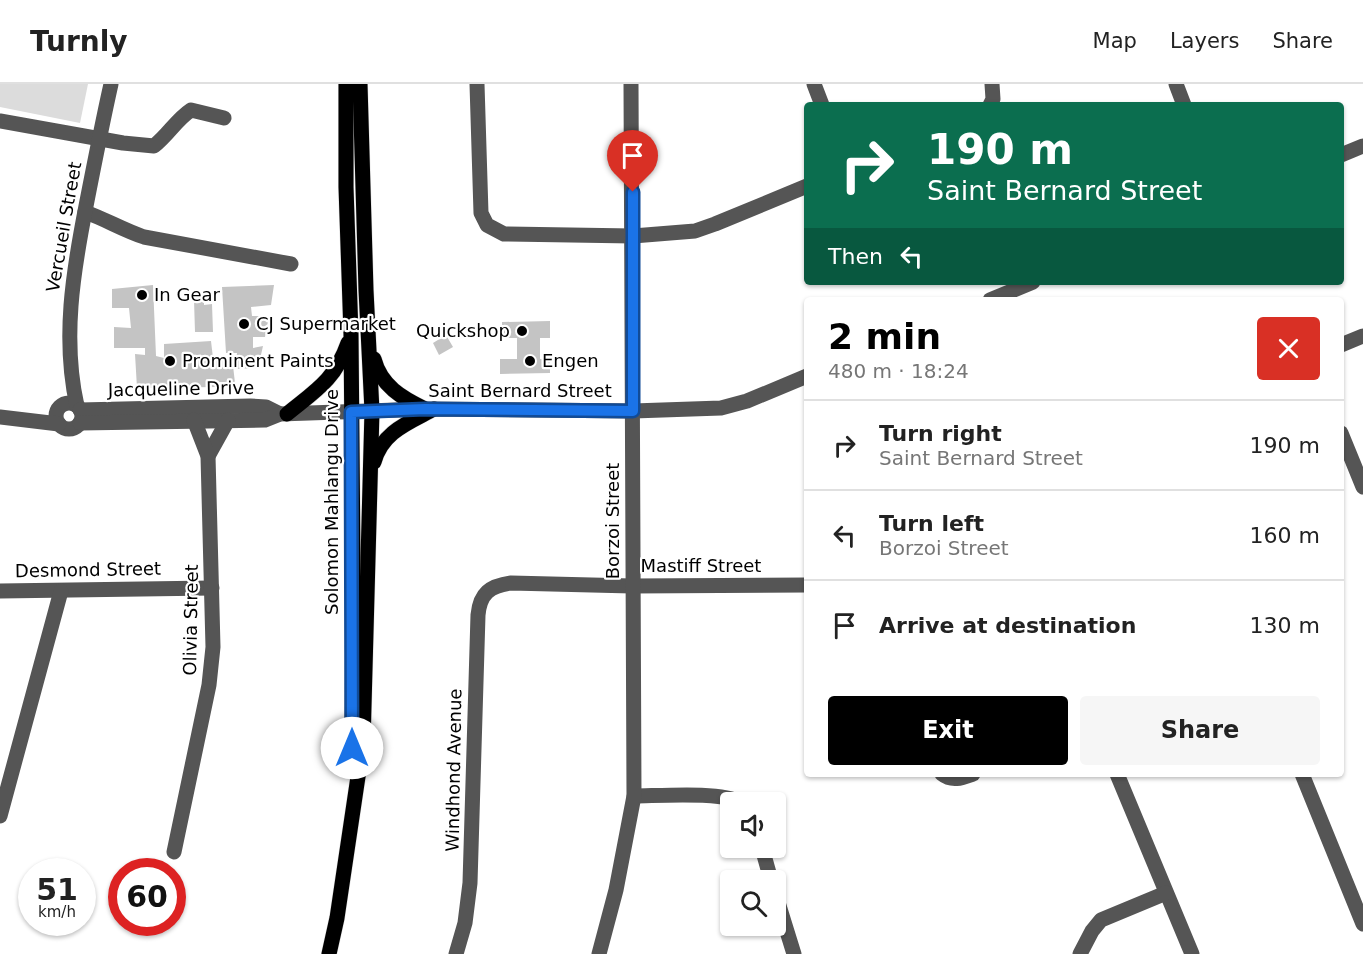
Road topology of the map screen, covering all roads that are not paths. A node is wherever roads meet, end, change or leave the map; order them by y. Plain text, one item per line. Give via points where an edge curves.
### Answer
1 (111, 84) edge
2 (346, 84) edge
3 (360, 84) edge
4 (477, 84) edge
5 (632, 84) edge
6 (814, 84) edge
7 (992, 84) edge
8 (1176, 84) edge
9 (821, 102) edge
10 (992, 102) edge
11 (1184, 102) edge
12 (224, 118) dead end
13 (0, 121) edge
14 (99, 139) junction
15 (1363, 146) edge
16 (1344, 154) edge
17 (804, 187) edge
18 (85, 212) junction
19 (633, 236) junction
20 (291, 264) dead end
21 (1026, 285) edge
22 (997, 297) edge
23 (351, 334) junction
24 (1363, 336) edge
25 (369, 339) junction
26 (1344, 344) edge
27 (71, 377) junction
28 (804, 377) edge
29 (430, 409) junction
30 (372, 411) junction
31 (633, 411) junction
32 (351, 412) junction
33 (59, 413) junction
34 (79, 413) junction
35 (283, 414) junction
36 (5, 418) edge
37 (194, 420) junction
38 (228, 420) junction
39 (1344, 440) edge
40 (208, 456) junction
41 (1363, 487) edge
42 (369, 488) junction
43 (804, 585) edge
44 (632, 586) junction
45 (212, 588) junction
46 (489, 589) joint
47 (0, 591) edge
48 (61, 591) junction
49 (946, 777) edge
50 (964, 777) edge
51 (1118, 777) edge
52 (1303, 777) edge
53 (634, 796) junction
54 (720, 796) edge
55 (351, 813) junction
56 (0, 816) edge
57 (174, 852) dead end
58 (1166, 893) junction
59 (1363, 924) edge
60 (786, 928) edge
61 (329, 954) edge
62 (456, 954) edge
63 (599, 954) edge
64 (794, 954) edge
65 (1080, 954) edge
66 (1192, 954) edge

1 - 14 street, Vercueil Street
2 - 23 main road, Solomon Mahlangu Drive via 345,187
3 - 25 main road, Solomon Mahlangu Drive
4 - 19 street via 480,205 487,225 504,234
5 - 19 street, Borzoi Street
6 - 9 street
7 - 10 street
8 - 11 street
12 - 14 street via 191,110 178,118 154,146
13 - 14 street
14 - 18 street, Vercueil Street
15 - 16 street
17 - 19 street via 695,231
18 - 20 street via 144,237
18 - 27 street, Vercueil Street via 71,291
19 - 31 street, Borzoi Street
21 - 22 street
23 - 32 main road, Solomon Mahlangu Drive
23 - 35 main road via 329,379
24 - 26 street
25 - 29 main road via 377,370 385,382 406,400
25 - 30 main road, Solomon Mahlangu Drive
27 - 33 street, Vercueil Street
27 - 34 street, Vercueil Street
28 - 31 street, Saint Bernard Street via 732,406
29 - 30 street, Saint Bernard Street
29 - 31 street, Saint Bernard Street
29 - 42 main road via 378,447
30 - 32 street, Jacqueline Drive
30 - 42 main road, Solomon Mahlangu Drive
31 - 44 street, Borzoi Street
32 - 35 street, Jacqueline Drive
32 - 55 main road, Solomon Mahlangu Drive
33 - 34 street via 69,403
33 - 34 street via 70,429
33 - 36 street
34 - 35 street, Jacqueline Drive via 250,406
34 - 37 street, Jacqueline Drive
35 - 38 street, Jacqueline Drive via 265,420
37 - 38 street, Jacqueline Drive
37 - 40 street, Olivia Street
38 - 40 street
39 - 41 street
40 - 45 street, Olivia Street
42 - 55 main road, Solomon Mahlangu Drive via 363,742
43 - 44 street, Mastiff Street
44 - 46 street, Mastiff Street via 511,582
44 - 53 street, Borzoi Street
45 - 48 street, Desmond Street
45 - 57 street, Olivia Street via 212,669
46 - 62 street, Windhond Avenue via 482,596 478,615 470,883
47 - 48 street, Desmond Street
48 - 56 street
49 - 50 street
51 - 58 street
52 - 59 street
53 - 54 street
53 - 63 street, Borzoi Street
55 - 61 main road, Solomon Mahlangu Drive
58 - 65 street via 1101,920
58 - 66 street
60 - 64 street

